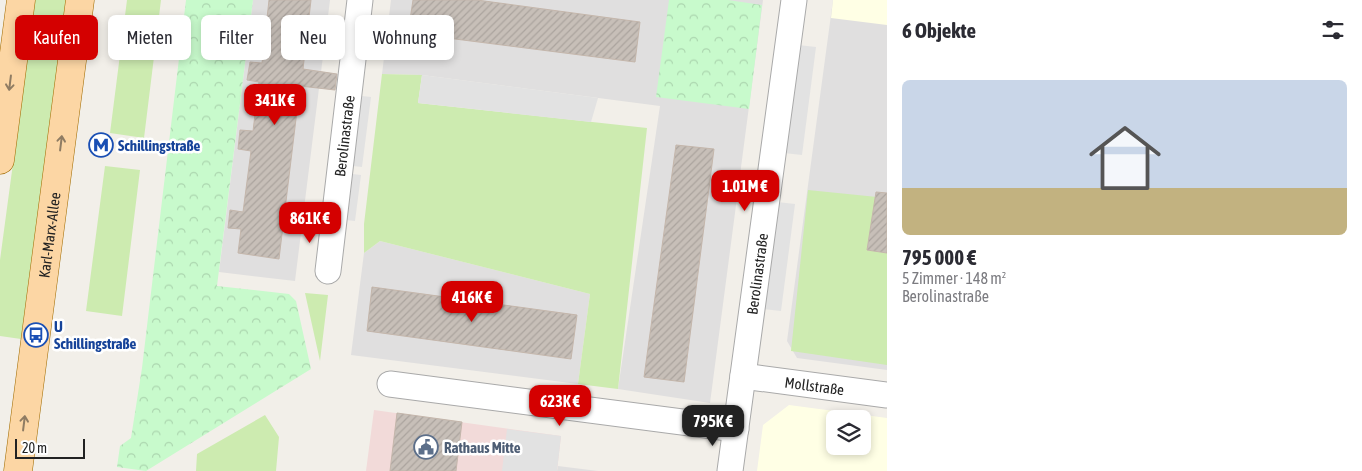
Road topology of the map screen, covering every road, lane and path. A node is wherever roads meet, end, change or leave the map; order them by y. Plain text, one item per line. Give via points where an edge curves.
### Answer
1 (21, 0) edge
2 (80, 0) edge
3 (360, 0) edge
4 (794, 0) edge
5 (0, 160) edge
6 (328, 271) dead end
7 (743, 376) junction
8 (390, 384) dead end
9 (887, 395) edge
10 (736, 429) junction
11 (18, 471) edge
12 (730, 471) edge

1 -> 5 main road
11 -> 2 main road, Karl-Marx-Allee
3 - 6 street, Berolinastraße
4 - 7 street, Berolinastraße
7 - 9 street, Mollstraße
7 - 10 street, Berolinastraße
8 - 10 street
10 - 12 street, Berolinastraße

